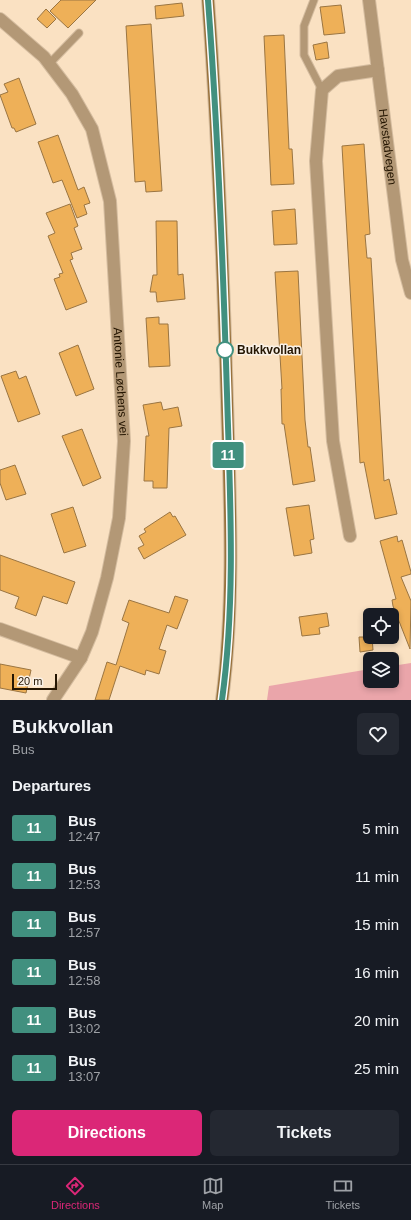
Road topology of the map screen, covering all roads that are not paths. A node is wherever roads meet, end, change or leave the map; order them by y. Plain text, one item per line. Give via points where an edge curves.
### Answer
1 (208, 0) edge
2 (314, 0) edge
3 (369, 0) edge
4 (0, 18) edge
5 (79, 33) dead end
6 (49, 64) junction
7 (378, 70) junction
8 (322, 90) junction
9 (411, 293) edge
10 (350, 536) dead end
11 (0, 629) edge
12 (81, 658) junction
13 (53, 700) edge
14 (222, 700) edge

1 - 14 street via 223,284 232,563 228,660
2 - 8 lane via 304,26 304,55
3 - 7 street, Havstadvegen
4 - 6 street, Antonie Løchens vei
5 - 6 lane
6 - 12 street, Antonie Løchens vei via 72,94 92,129 110,202 124,441 119,518 107,578 92,632
7 - 8 street via 338,76
7 - 9 street, Havstadvegen via 402,260
8 - 10 street via 316,161 332,425
11 - 12 street
12 - 13 street, Antonie Løchens vei

